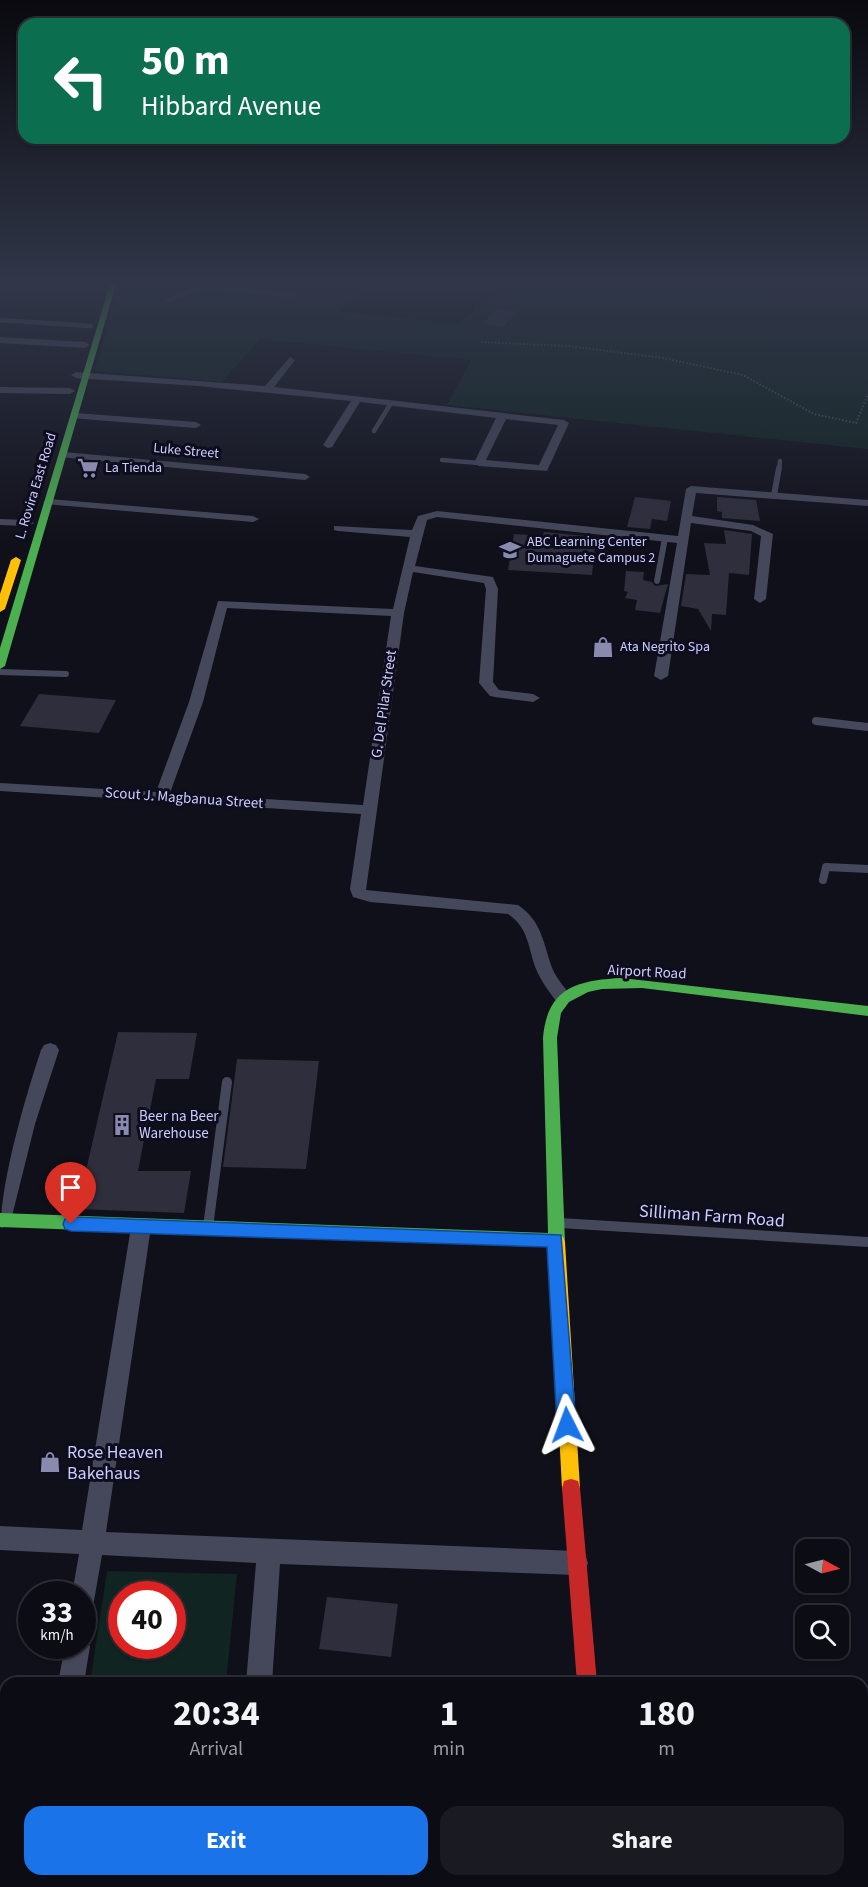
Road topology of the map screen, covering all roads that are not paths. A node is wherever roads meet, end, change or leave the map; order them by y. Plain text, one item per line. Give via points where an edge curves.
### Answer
1 (82, 369) edge
2 (83, 369) edge
3 (283, 369) edge
4 (81, 375) junction
5 (0, 390) edge
6 (267, 390) junction
7 (70, 391) junction
8 (357, 399) junction
9 (391, 403) junction
10 (75, 416) junction
11 (502, 416) junction
12 (196, 425) dead end
13 (374, 430) dead end
14 (62, 438) junction
15 (328, 445) dead end
16 (64, 455) junction
17 (442, 460) dead end
18 (780, 461) dead end
19 (479, 464) junction
20 (305, 477) dead end
21 (774, 495) junction
22 (868, 503) edge
23 (47, 507) junction
24 (29, 518) junction
25 (253, 519) dead end
26 (686, 519) junction
27 (0, 522) edge
28 (338, 528) dead end
29 (416, 534) junction
30 (665, 538) junction
31 (682, 540) junction
32 (407, 568) junction
33 (6, 572) edge
34 (657, 580) dead end
35 (21, 596) junction
36 (760, 599) dead end
37 (2, 602) edge
38 (398, 613) junction
39 (0, 666) edge
40 (0, 672) edge
41 (66, 674) dead end
42 (661, 676) dead end
43 (533, 698) dead end
44 (816, 721) dead end
45 (868, 728) edge
46 (0, 787) edge
47 (161, 797) junction
48 (368, 810) junction
49 (868, 869) edge
50 (823, 880) dead end
51 (563, 998) junction
52 (868, 1011) edge
53 (50, 1050) dead end
54 (227, 1082) dead end
55 (1, 1220) edge
56 (555, 1222) junction
57 (141, 1227) junction
58 (208, 1229) junction
59 (555, 1240) junction
60 (868, 1242) edge
61 (0, 1538) edge
62 (93, 1543) junction
63 (269, 1552) junction
64 (576, 1563) junction
65 (87, 1581) edge
66 (75, 1659) edge
67 (72, 1677) edge
68 (260, 1677) edge
69 (586, 1677) edge

1 - 4 main road, L. Rovira East Road
2 - 4 main road, L. Rovira East Road
3 - 6 street
4 - 6 street
4 - 7 main road, L. Rovira East Road
4 - 10 main road, L. Rovira East Road
5 - 7 street
6 - 8 street
7 - 14 main road, L. Rovira East Road
8 - 9 street
8 - 15 street
9 - 11 street
9 - 13 lane
10 - 12 street
10 - 14 main road, L. Rovira East Road
11 - 19 street
11 - 19 street via 564,423 543,469
14 - 16 main road, L. Rovira East Road
14 - 24 main road, L. Rovira East Road
16 - 20 street, Luke Street
16 - 23 main road, L. Rovira East Road
17 - 19 lane
18 - 21 lane
21 - 22 street
21 - 26 street via 691,489
23 - 24 main road
23 - 25 street
23 - 35 main road, L. Rovira East Road
24 - 27 street
24 - 33 main road, L. Rovira East Road
26 - 31 street
26 - 36 street via 753,528 767,534
28 - 29 street
29 - 30 street, G. Del Pilar Street via 422,518 437,514
29 - 32 street, G. Del Pilar Street
30 - 31 street, G. Del Pilar Street
30 - 34 lane
31 - 42 street
32 - 38 street, G. Del Pilar Street
32 - 43 street via 489,580 492,589 486,683 495,693
33 - 37 main road, L. Rovira East Road
35 - 37 main road
35 - 39 main road, L. Rovira East Road
38 - 47 street via 222,604 196,705
38 - 48 street, G. Del Pilar Street
40 - 41 lane
44 - 45 lane
46 - 47 street, Scout J. Magbanua Street
47 - 48 street, Scout J. Magbanua Street
48 - 51 street, G. Del Pilar Street via 359,893 512,909 525,916 534,929 543,967
49 - 50 lane via 826,867
51 - 52 main road, Airport Road via 590,986 632,984
51 - 56 main road via 554,1011 550,1038
53 - 55 street
54 - 58 lane
55 - 57 main road
56 - 59 main road
56 - 60 lane, Silliman Farm Road
57 - 58 main road
57 - 62 street
58 - 59 main road
59 - 64 main road
61 - 62 street
62 - 63 street
62 - 65 street
63 - 64 street
63 - 68 street
64 - 69 main road
66 - 67 street

